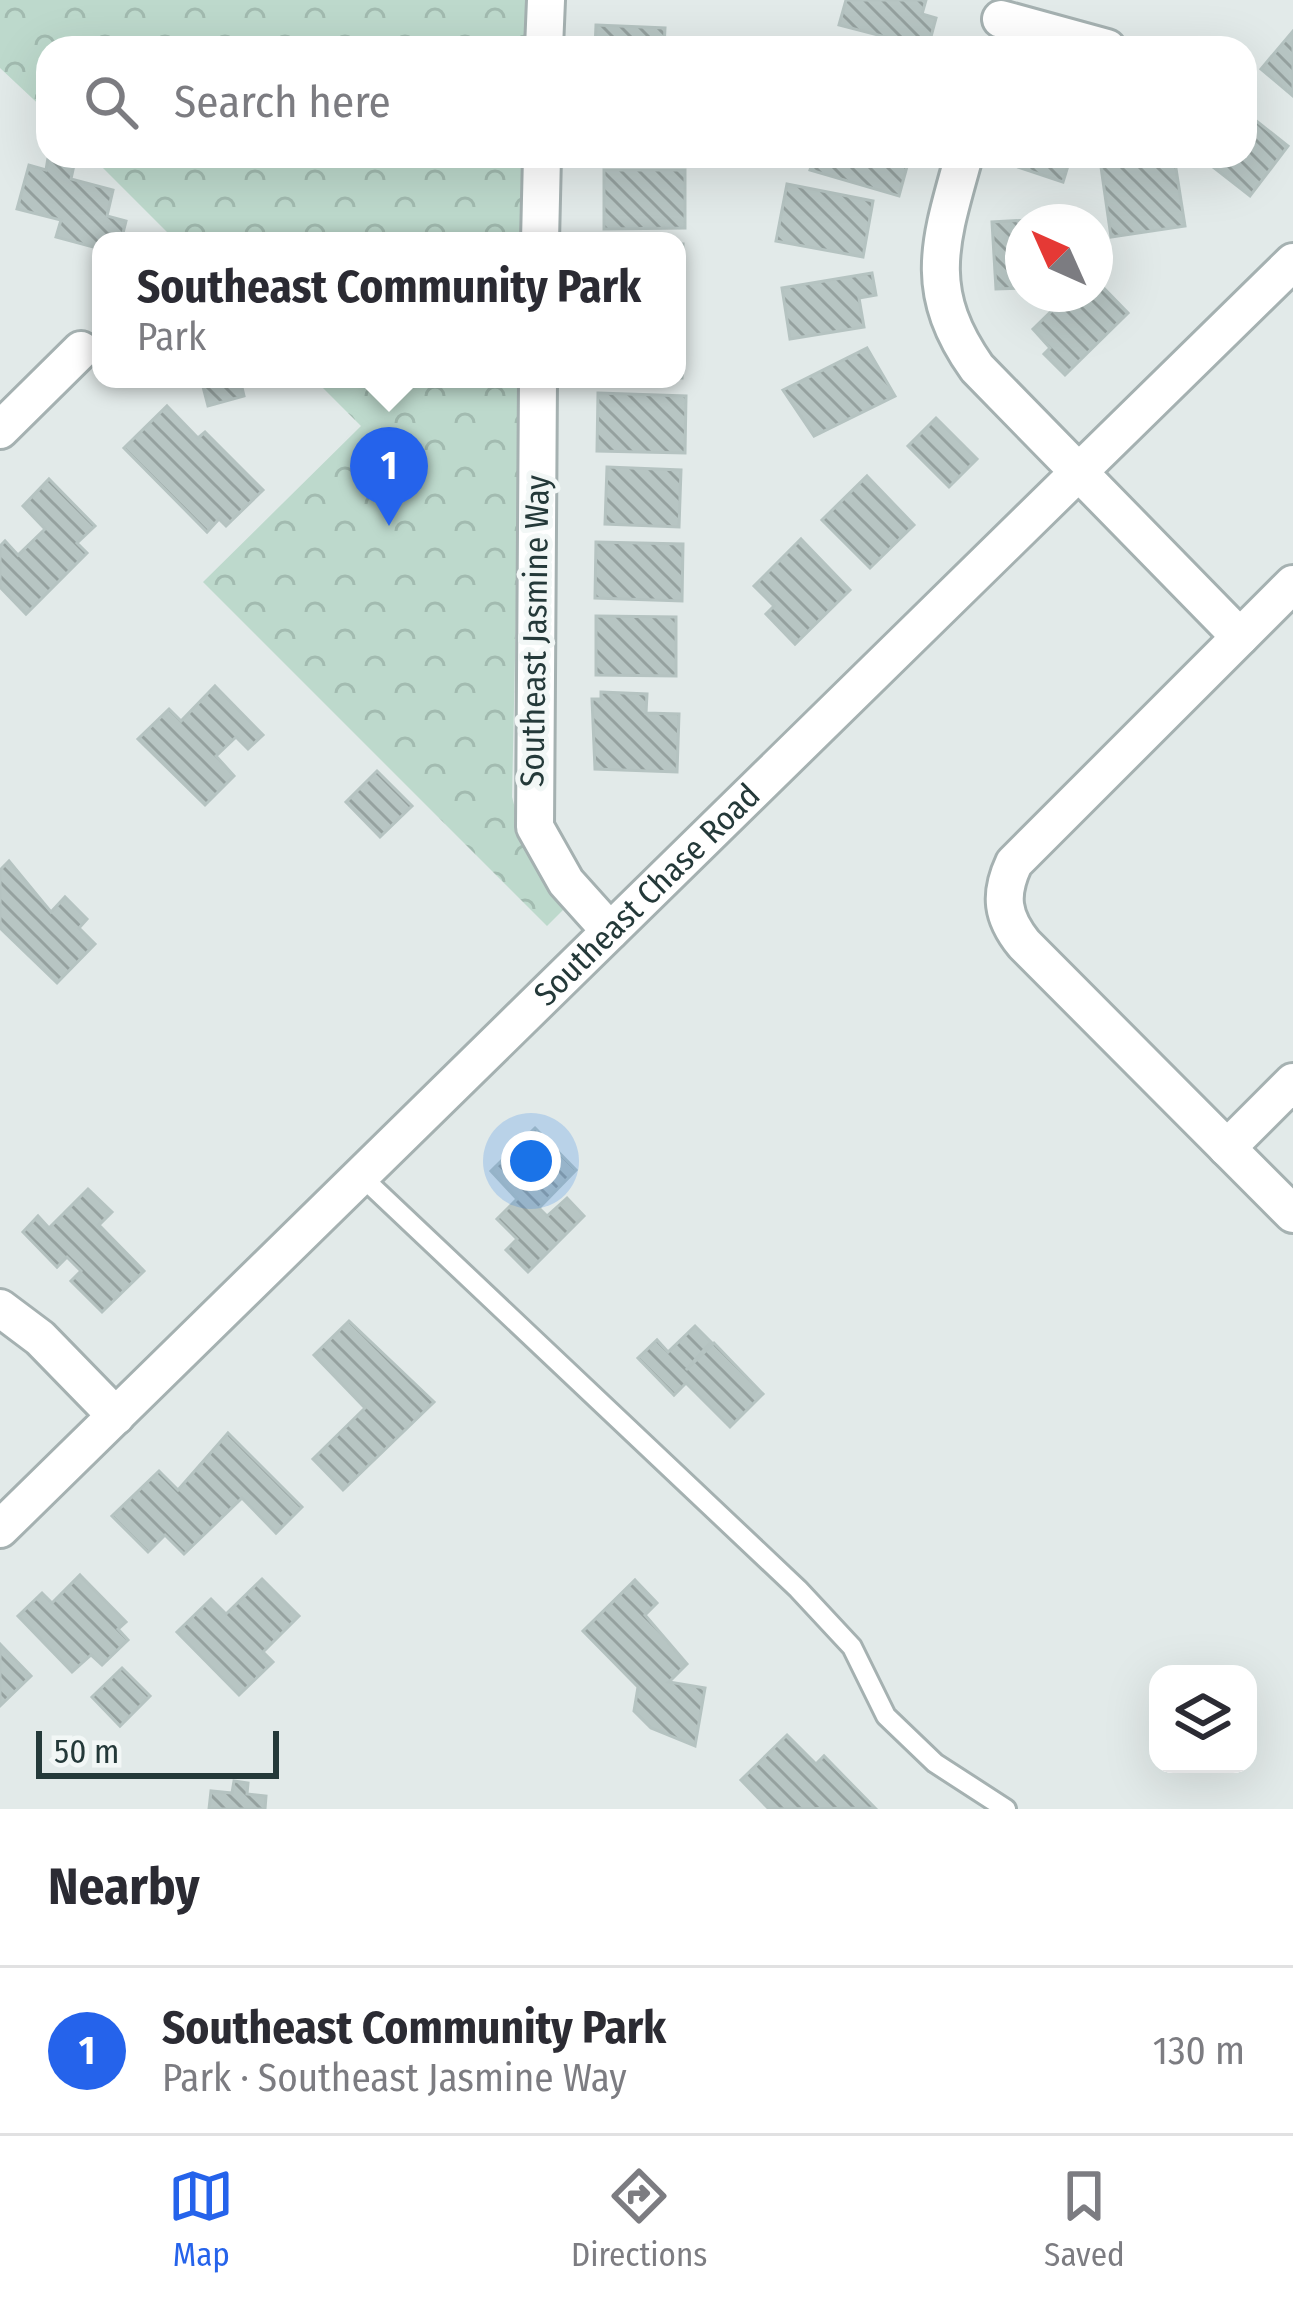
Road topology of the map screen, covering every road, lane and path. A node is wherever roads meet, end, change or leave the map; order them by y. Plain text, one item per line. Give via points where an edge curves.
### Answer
1 (546, 0) edge
2 (1000, 22) edge
3 (544, 36) edge
4 (1058, 36) edge
5 (542, 168) edge
6 (961, 168) edge
7 (540, 232) edge
8 (1293, 262) edge
9 (81, 350) dead end
10 (538, 388) edge
11 (0, 430) edge
12 (1078, 473) junction
13 (1293, 584) edge
14 (1240, 637) junction
15 (610, 931) junction
16 (1293, 1082) edge
17 (1227, 1148) junction
18 (361, 1176) junction
19 (1293, 1214) edge
20 (0, 1307) edge
21 (116, 1416) junction
22 (0, 1529) edge
23 (1006, 1809) edge

1 - 3 street
2 - 4 street
5 - 7 street
6 - 12 street via 940,242 943,310 977,368
8 - 12 street, Southeast Chase Road
9 - 11 street
10 - 15 street, Southeast Jasmine Way via 536,827 566,882
12 - 14 street
12 - 15 street, Southeast Chase Road
13 - 14 street
14 - 17 street via 1014,863 1003,904 1024,944
15 - 18 street, Southeast Chase Road
16 - 17 street
17 - 19 street
18 - 21 street, Southeast Chase Road
18 - 23 lane via 798,1589 852,1647 886,1716 935,1763
20 - 21 street
21 - 22 street, Southeast Chase Road

